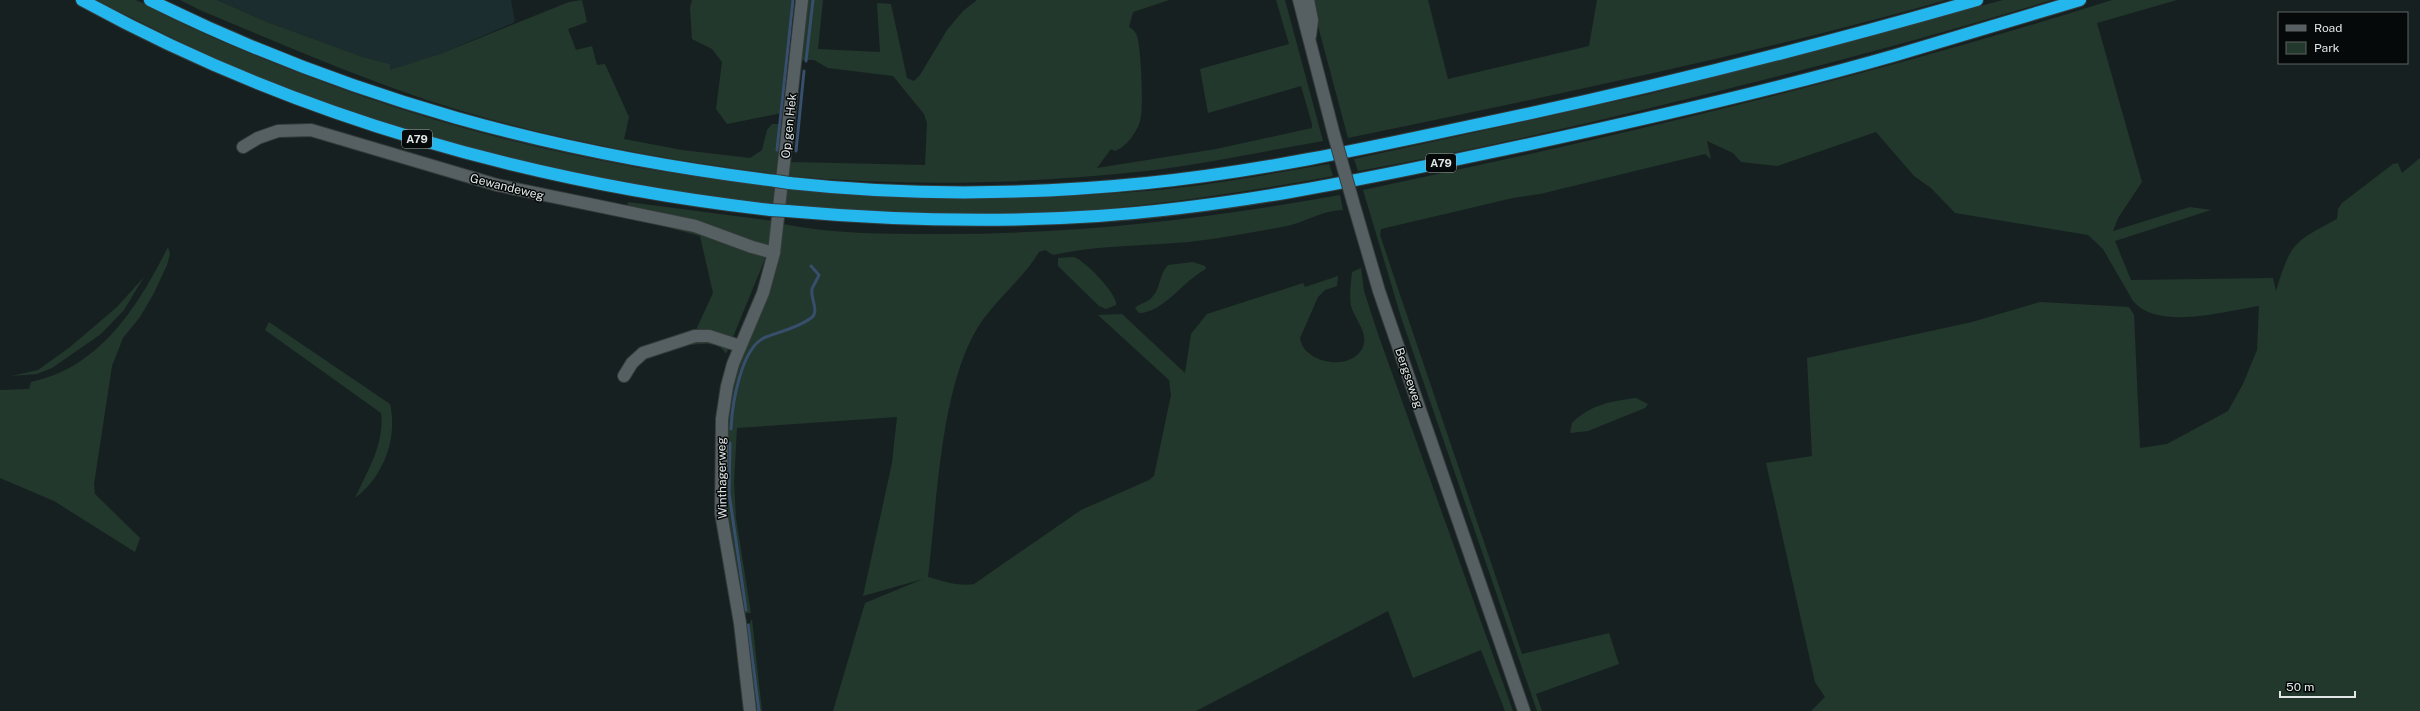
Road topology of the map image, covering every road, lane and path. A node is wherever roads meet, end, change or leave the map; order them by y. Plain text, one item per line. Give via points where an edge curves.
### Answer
1 (82, 0) edge
2 (150, 0) edge
3 (802, 0) edge
4 (1299, 0) edge
5 (1308, 0) edge
6 (1976, 0) edge
7 (2080, 0) edge
8 (1309, 39) junction
9 (243, 147) dead end
10 (774, 253) junction
11 (740, 346) junction
12 (624, 376) dead end
13 (750, 711) edge
14 (1524, 711) edge

1 - 7 highway, A79, bridge via 185,50 326,109 440,146 548,174 677,199 786,212 902,219 1010,220 1147,212 1338,184 1560,138 1731,98 1894,56
2 - 6 highway, A79, bridge via 247,45 336,80 466,122 546,143 613,157 789,183 875,190 1021,191 1148,183 1243,170 1409,139 1621,94 1747,63
3 - 10 street, Op gen Hek
4 - 8 street, Bergseweg
5 - 8 street, Bergseweg via 1312,20
8 - 14 street, Bergseweg, bridge via 1382,298
9 - 10 street, Gewandeweg via 278,131 311,130 497,185 695,226
10 - 11 street, Winthagerweg via 763,292
11 - 12 street via 710,336 695,336 643,353 632,363
11 - 13 street, Winthagerweg via 729,376 723,407 720,502 740,623

